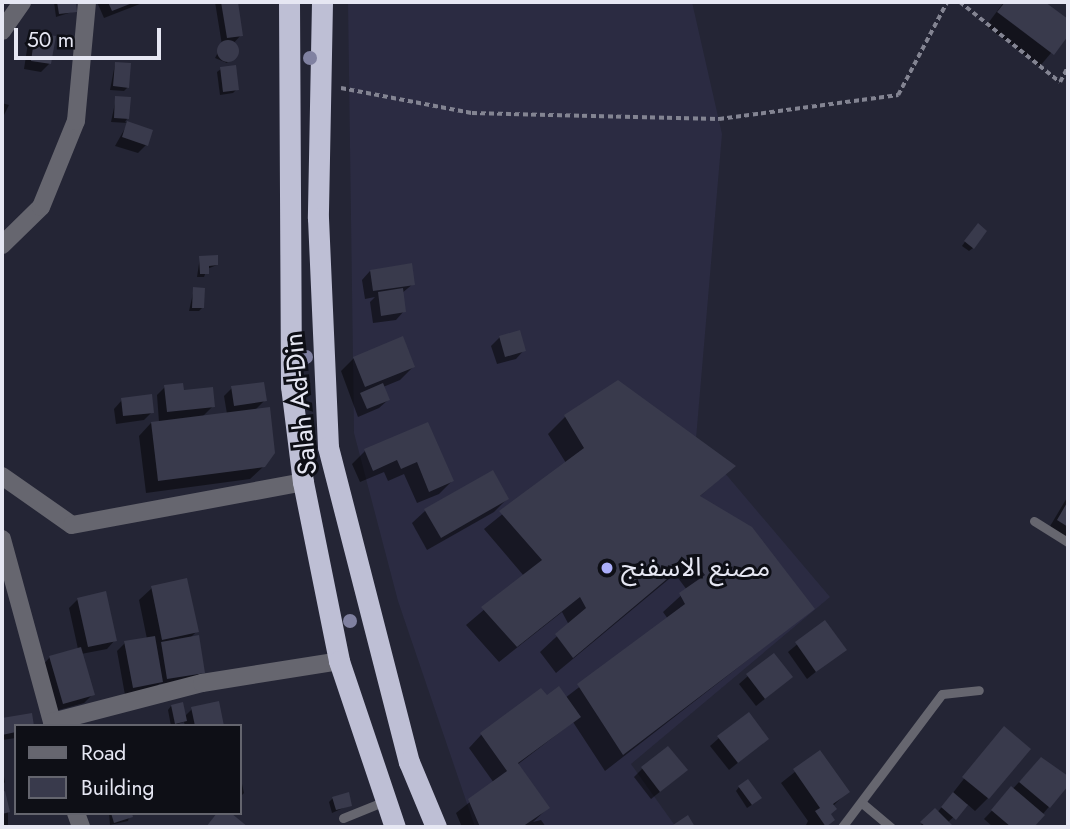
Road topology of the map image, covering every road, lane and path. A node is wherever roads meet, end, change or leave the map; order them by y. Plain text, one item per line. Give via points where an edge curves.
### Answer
1 (22, 2) edge
2 (87, 2) edge
3 (289, 2) edge
4 (322, 2) edge
5 (947, 2) edge
6 (960, 2) edge
7 (2, 31) edge
8 (1068, 66) edge
9 (322, 84) junction
10 (2, 245) edge
11 (2, 476) edge
12 (303, 482) junction
13 (1034, 521) dead end
14 (2, 539) edge
15 (1068, 542) edge
16 (338, 661) junction
17 (979, 690) dead end
18 (53, 724) edge
19 (385, 801) junction
20 (862, 803) junction
21 (343, 818) dead end
22 (395, 827) edge
23 (436, 827) edge
24 (842, 827) edge
25 (891, 827) edge

1 - 7 street
2 - 10 street via 76,121 41,207
3 - 12 highway, Salah Ad-Din via 291,386
4 - 9 highway, Salah Ad-Din
5 - 9 path via 898,95 719,119 472,113
6 - 8 path via 1060,82
9 - 23 highway, Salah Ad-Din via 320,333 328,447 409,762
11 - 12 street via 72,525
12 - 16 highway, Salah Ad-Din
13 - 15 lane
14 - 18 street
16 - 18 street via 202,683
16 - 19 highway, Salah Ad-Din
17 - 20 lane via 942,694
19 - 21 lane
19 - 22 highway, Salah Ad-Din
20 - 24 lane
20 - 25 lane

